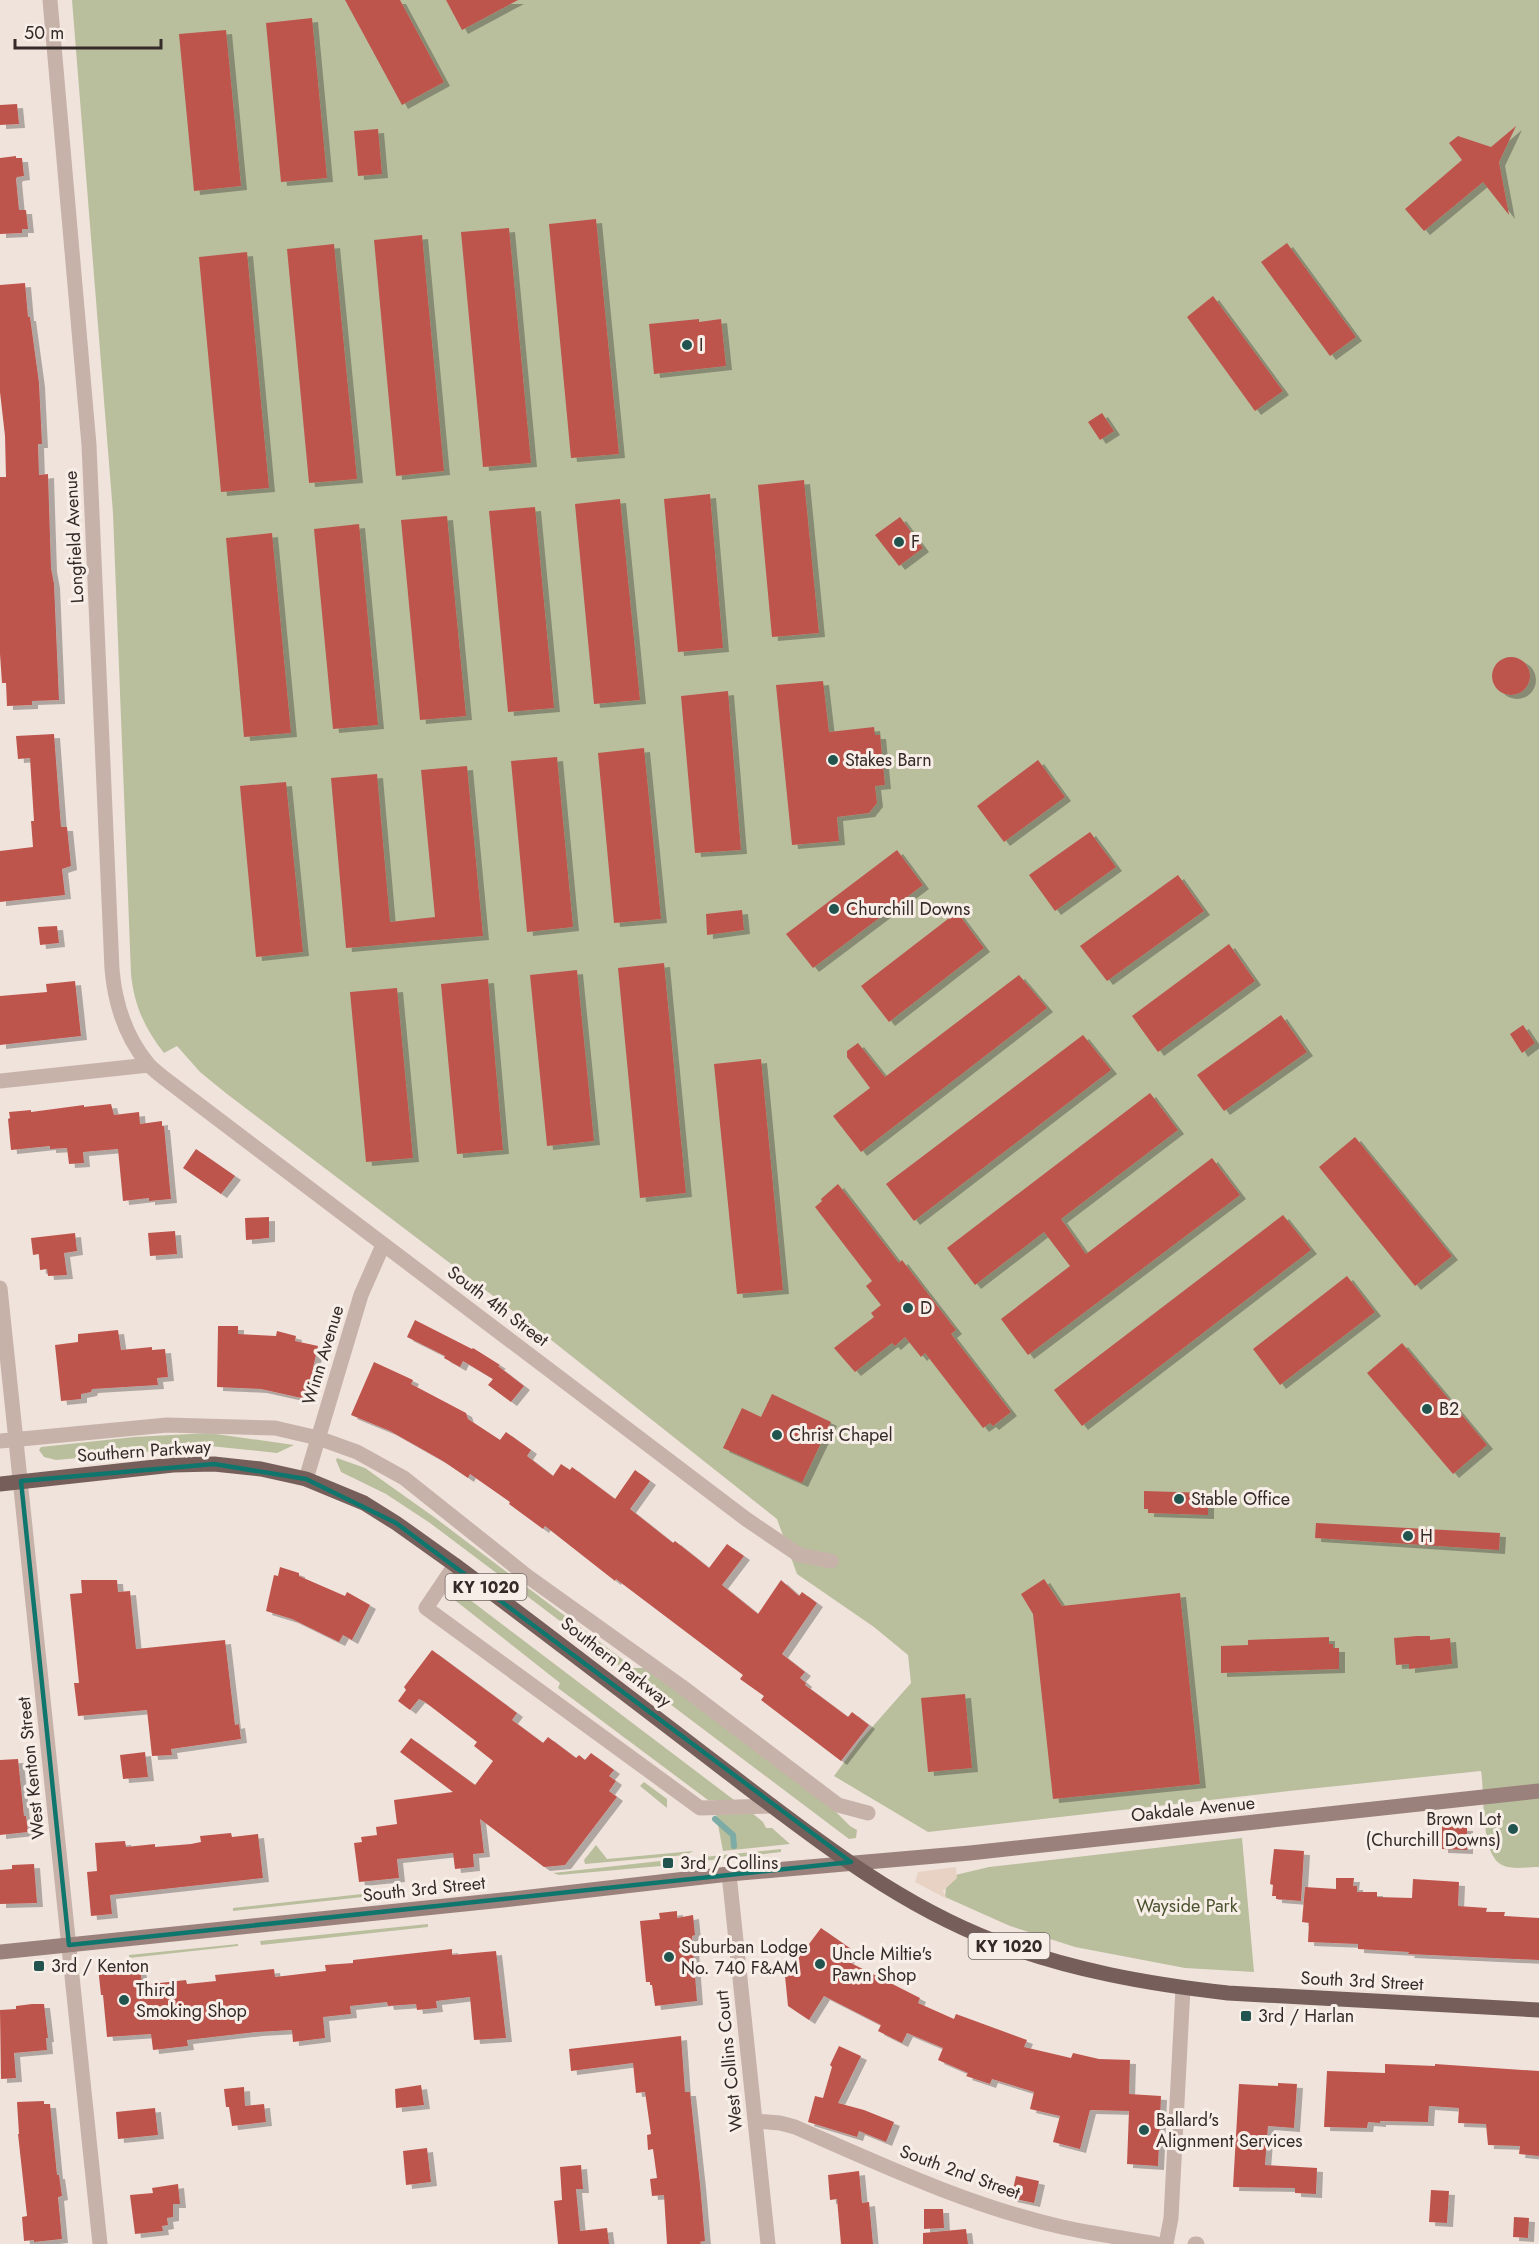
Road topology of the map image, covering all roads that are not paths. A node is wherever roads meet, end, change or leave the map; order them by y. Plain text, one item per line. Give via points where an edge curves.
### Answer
1 (50, 0) edge
2 (149, 1065) junction
3 (0, 1081) edge
4 (383, 1245) junction
5 (0, 1288) edge
6 (318, 1438) junction
7 (8, 1440) edge
8 (306, 1479) junction
9 (21, 1481) junction
10 (0, 1484) edge
11 (831, 1561) dead end
12 (455, 1565) junction
13 (1539, 1791) edge
14 (772, 1806) junction
15 (868, 1813) dead end
16 (851, 1862) junction
17 (729, 1874) junction
18 (69, 1945) junction
19 (0, 1952) edge
20 (1183, 1988) junction
21 (1539, 2010) edge
22 (755, 2121) junction
23 (100, 2244) edge
24 (768, 2244) edge
25 (1157, 2244) edge
26 (1166, 2244) edge

1 - 2 street, Longfield Avenue via 88,445 114,989 127,1032
2 - 3 street
2 - 4 street, South 4th Street
4 - 6 street, Winn Avenue via 361,1295
4 - 11 street, South 4th Street via 769,1536 799,1555
5 - 7 street, West Kenton Street
6 - 7 street via 275,1428 167,1425
6 - 8 street, Winn Avenue
6 - 15 street via 357,1452 404,1478 527,1576 838,1805
7 - 9 street, West Kenton Street
8 - 9 main road, Southern Parkway / KY 1020 via 214,1464
8 - 12 main road, Southern Parkway / KY 1020 via 364,1503
9 - 10 main road, Southern Parkway / KY 1020
9 - 18 street, West Kenton Street
12 - 14 main road, Southern Parkway / KY 1020
12 - 14 street via 426,1608 700,1808
13 - 16 main road, Oakdale Avenue
14 - 16 main road, Southern Parkway / KY 1020
16 - 17 main road, South 3rd Street
16 - 20 main road, Southern Parkway / KY 1020 via 911,1902 994,1941 1055,1962
17 - 18 main road, South 3rd Street
17 - 22 street, West Collins Court
18 - 19 main road, South 3rd Street
18 - 23 street, West Kenton Street
20 - 21 main road, South 3rd Street / KY 1020
20 - 26 street via 1171,2218
22 - 24 street, West Collins Court
22 - 25 street, South 2nd Street via 795,2127 918,2181 986,2205 1061,2227

